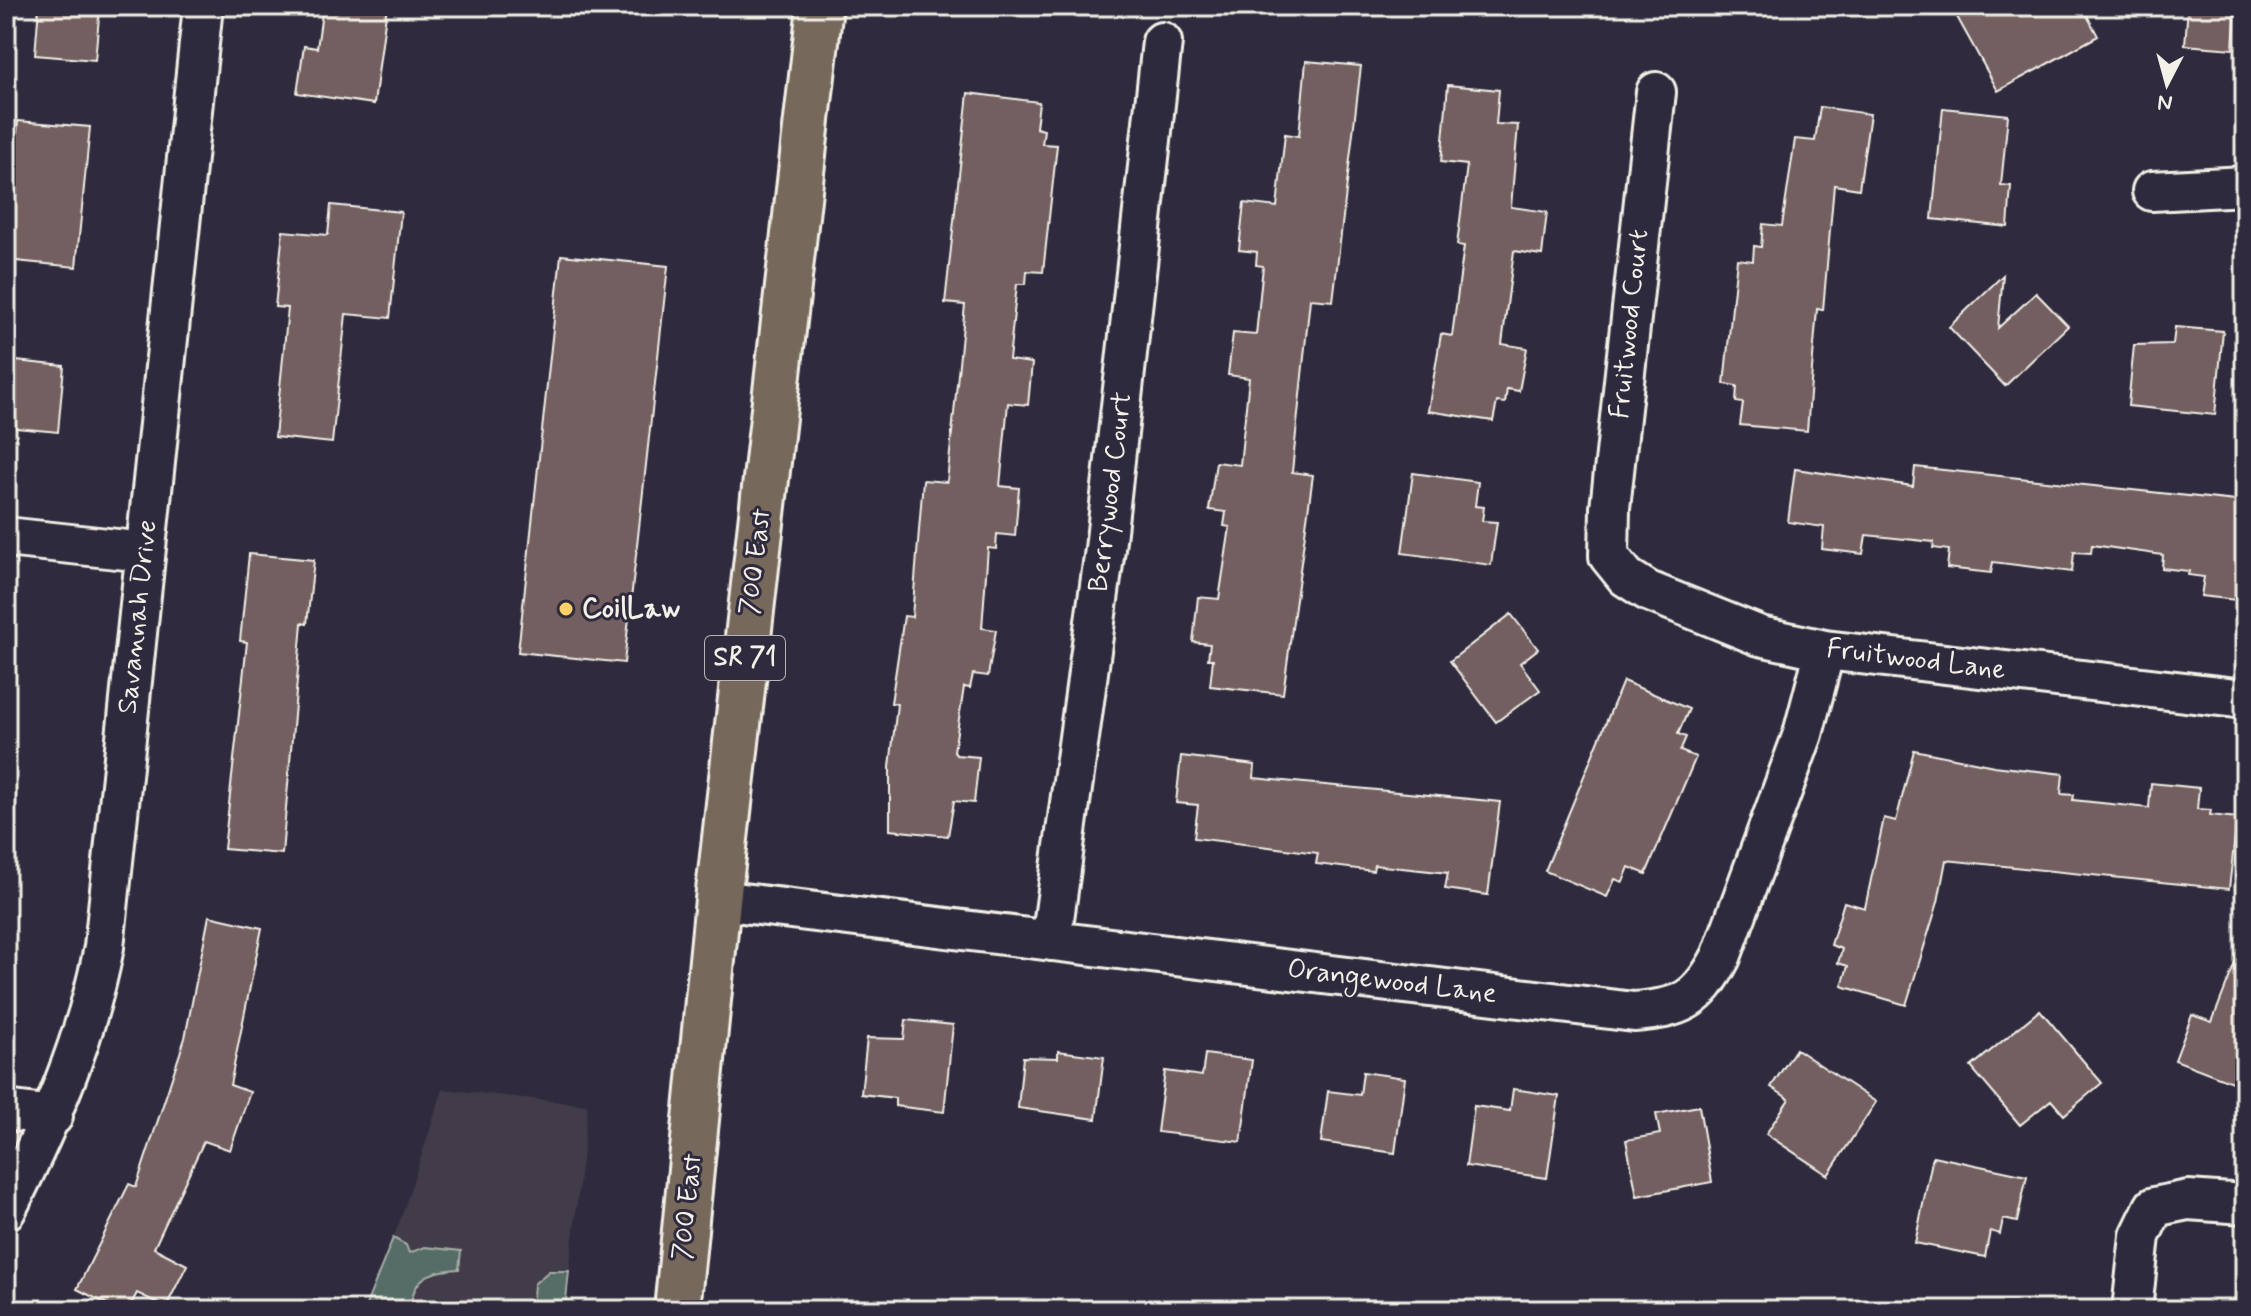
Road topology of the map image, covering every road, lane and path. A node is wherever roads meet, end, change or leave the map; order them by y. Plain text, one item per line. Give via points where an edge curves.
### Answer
1 (203, 6) edge
2 (820, 6) edge
3 (1162, 42) dead end
4 (1656, 92) dead end
5 (2245, 186) edge
6 (2152, 191) dead end
7 (6, 537) edge
8 (145, 552) junction
9 (1609, 556) joint
10 (1825, 650) junction
11 (2245, 699) edge
12 (718, 900) junction
13 (1051, 941) junction
14 (6, 1110) edge
15 (53, 1116) junction
16 (2245, 1204) edge
17 (6, 1210) edge
18 (677, 1310) edge
19 (2132, 1310) edge

1 - 8 street, Savannah Drive
2 - 12 main road, 700 East / SR 71
3 - 13 street, Berrywood Court via 1105,549
4 - 9 street, Fruitwood Court
5 - 6 street
7 - 8 street
8 - 15 street, Savannah Drive via 104,947 93,1005
9 - 10 street, Fruitwood Lane via 1626,577 1648,591 1760,636
10 - 11 street, Fruitwood Lane
10 - 13 street, Orangewood Lane via 1803,734 1721,957 1689,1001 1634,1012
12 - 13 street, Orangewood Lane
12 - 18 main road, 700 East / SR 71
14 - 15 street
15 - 17 street, Savannah Drive
16 - 19 street via 2188,1200 2154,1207 2140,1236

